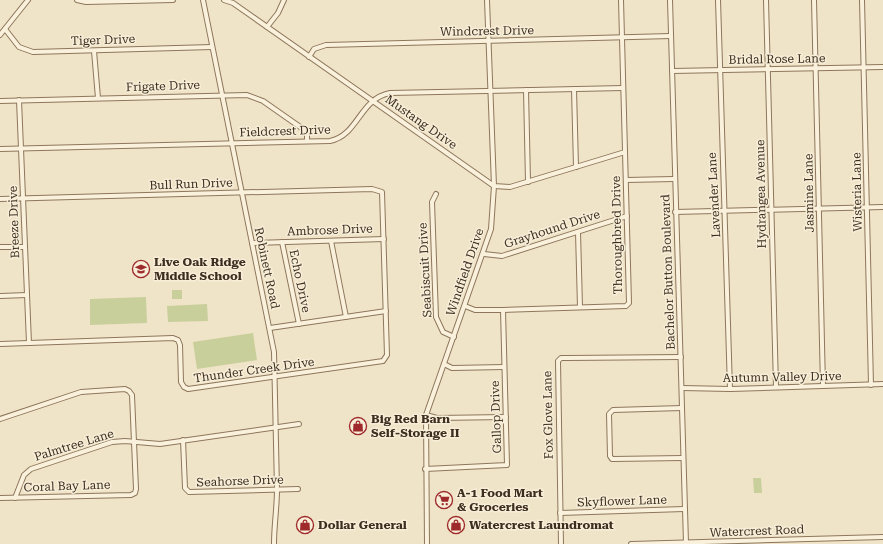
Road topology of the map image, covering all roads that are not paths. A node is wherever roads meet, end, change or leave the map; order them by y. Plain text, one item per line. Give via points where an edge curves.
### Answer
1 (28, 0) edge
2 (76, 0) edge
3 (173, 0) edge
4 (203, 0) edge
5 (224, 0) edge
6 (284, 0) edge
7 (487, 0) edge
8 (621, 0) edge
9 (670, 0) edge
10 (718, 0) edge
11 (766, 0) edge
12 (814, 0) edge
13 (862, 0) edge
14 (267, 27) junction
15 (5, 29) junction
16 (0, 35) edge
17 (671, 36) junction
18 (621, 37) junction
19 (488, 41) junction
20 (212, 47) junction
21 (94, 51) junction
22 (309, 57) junction
23 (864, 67) junction
24 (883, 67) edge
25 (816, 68) junction
26 (768, 69) junction
27 (720, 70) junction
28 (672, 71) junction
29 (623, 88) junction
30 (574, 89) junction
31 (526, 90) junction
32 (490, 91) junction
33 (222, 95) junction
34 (98, 98) junction
35 (19, 100) junction
36 (372, 100) junction
37 (0, 101) edge
38 (307, 141) junction
39 (231, 143) junction
40 (0, 149) edge
41 (21, 149) junction
42 (625, 152) junction
43 (576, 167) junction
44 (674, 179) junction
45 (626, 180) junction
46 (528, 182) junction
47 (494, 186) junction
48 (382, 192) joint
49 (241, 193) junction
50 (436, 194) dead end
51 (23, 199) junction
52 (0, 200) edge
53 (867, 207) junction
54 (883, 207) edge
55 (819, 208) junction
56 (726, 210) junction
57 (771, 210) junction
58 (675, 212) junction
59 (627, 216) junction
60 (578, 232) junction
61 (384, 238) junction
62 (331, 241) junction
63 (282, 242) junction
64 (252, 243) junction
65 (0, 247) edge
66 (25, 247) junction
67 (484, 254) junction
68 (27, 295) junction
69 (0, 296) edge
70 (465, 306) junction
71 (580, 307) junction
72 (503, 310) junction
73 (386, 311) junction
74 (346, 317) junction
75 (299, 324) junction
76 (270, 328) junction
77 (454, 337) junction
78 (29, 343) junction
79 (0, 344) edge
80 (681, 357) junction
81 (444, 364) junction
82 (504, 367) junction
83 (275, 377) junction
84 (871, 384) junction
85 (883, 384) edge
86 (823, 386) junction
87 (776, 387) junction
88 (682, 388) junction
89 (730, 389) junction
90 (682, 408) junction
91 (426, 416) junction
92 (506, 417) junction
93 (0, 419) edge
94 (299, 424) dead end
95 (276, 427) junction
96 (183, 440) junction
97 (133, 442) junction
98 (683, 458) junction
99 (425, 469) junction
100 (298, 489) dead end
101 (277, 490) junction
102 (0, 498) edge
103 (15, 498) junction
104 (684, 509) junction
105 (560, 513) junction
106 (883, 537) edge
107 (686, 543) junction
108 (274, 544) edge
109 (427, 544) edge
110 (561, 544) edge
111 (631, 544) edge

1 - 15 street
2 - 3 street
4 - 20 street, Robinett Road
5 - 14 street, Mustang Drive via 233,3
6 - 14 street
7 - 19 street, Windfield Drive
8 - 18 street, Thoroughbred Drive
9 - 17 street, Bachelor Button Boulevard
10 - 27 street, Lavender Lane
11 - 26 street, Hydrangea Avenue
12 - 25 street, Jasmine Lane
13 - 23 street, Wisteria Lane
14 - 22 street, Mustang Drive
15 - 16 street
15 - 21 street, Tiger Drive via 19,47 29,51
17 - 18 street, Windcrest Drive
17 - 28 street, Bachelor Button Boulevard
18 - 19 street, Windcrest Drive
18 - 29 street, Thoroughbred Drive
19 - 22 street, Windcrest Drive via 326,45 314,49
19 - 32 street, Windfield Drive
20 - 21 street, Tiger Drive
20 - 33 street, Robinett Road
21 - 34 street
22 - 36 street, Mustang Drive
23 - 24 street, Bridal Rose Lane
23 - 25 street, Bridal Rose Lane
23 - 53 street, Wisteria Lane
25 - 26 street, Bridal Rose Lane
25 - 55 street, Jasmine Lane
26 - 27 street, Bridal Rose Lane
26 - 57 street, Hydrangea Avenue
27 - 28 street, Bridal Rose Lane
27 - 56 street, Lavender Lane
28 - 44 street, Bachelor Button Boulevard
29 - 30 street
29 - 42 street, Thoroughbred Drive
30 - 31 street
30 - 43 street
31 - 32 street
31 - 46 street
32 - 36 street via 390,93
32 - 47 street, Windfield Drive
33 - 34 street, Frigate Drive
33 - 38 street, Frigate Drive via 246,95 263,101 303,129
33 - 39 street, Robinett Road
34 - 35 street, Frigate Drive
35 - 37 street, Frigate Drive
35 - 41 street, Breeze Drive
36 - 38 street, Fieldcrest Drive via 349,130 340,137 330,141
36 - 47 street, Mustang Drive
38 - 39 street, Fieldcrest Drive
39 - 41 street, Fieldcrest Drive
39 - 49 street, Robinett Road
40 - 41 street, Fieldcrest Drive
41 - 51 street, Breeze Drive
42 - 43 street
42 - 45 street, Thoroughbred Drive
43 - 46 street
44 - 45 street
44 - 58 street, Bachelor Button Boulevard
45 - 59 street, Thoroughbred Drive
46 - 47 street via 510,187
47 - 67 street, Windfield Drive via 491,229
48 - 49 street, Bull Run Drive via 372,189
48 - 61 street, Thunder Creek Drive
49 - 51 street, Bull Run Drive
49 - 64 street, Robinett Road
50 - 77 street, Seabiscuit Drive via 432,202 436,318 443,332
51 - 52 street, Bull Run Drive
51 - 66 street, Breeze Drive
53 - 54 street
53 - 55 street
53 - 84 street, Wisteria Lane
55 - 57 street
55 - 86 street, Jasmine Lane
56 - 57 street
56 - 58 street
56 - 89 street, Lavender Lane
57 - 87 street, Hydrangea Avenue
58 - 80 street, Bachelor Button Boulevard
59 - 60 street, Grayhound Drive
59 - 71 street, Thoroughbred Drive via 629,303 626,306
60 - 67 street, Grayhound Drive via 502,256
60 - 71 street
61 - 62 street, Ambrose Drive
61 - 73 street, Thunder Creek Drive
62 - 63 street, Ambrose Drive
62 - 74 street
63 - 64 street, Ambrose Drive
63 - 75 street, Echo Drive
64 - 76 street, Robinett Road
65 - 66 street
66 - 68 street, Breeze Drive
67 - 70 street, Windfield Drive
68 - 69 street
68 - 78 street, Breeze Drive
70 - 72 street, Thoroughbred Drive via 475,310
70 - 77 street, Windfield Drive
71 - 72 street, Thoroughbred Drive
72 - 82 street, Gallop Drive
73 - 74 street
73 - 83 street, Thunder Creek Drive via 387,355 383,362
74 - 75 street
75 - 76 street
76 - 83 street, Robinett Road
77 - 81 street, Windfield Drive
78 - 79 street, Thunder Creek Drive
78 - 83 street, Thunder Creek Drive via 173,338 178,340 180,345 181,382 188,389
80 - 88 street, Bachelor Button Boulevard
80 - 105 street, Fox Glove Lane via 561,358 558,361
81 - 82 street via 452,368
81 - 91 street, Windfield Drive
82 - 92 street, Gallop Drive
83 - 95 street, Robinett Road
84 - 85 street, Autumn Valley Drive
84 - 86 street, Autumn Valley Drive
86 - 87 street, Autumn Valley Drive
87 - 89 street, Autumn Valley Drive
88 - 89 street, Autumn Valley Drive
88 - 90 street, Bachelor Button Boulevard
90 - 98 street, Bachelor Button Boulevard
90 - 98 street via 613,410 609,414 612,459
91 - 92 street
91 - 99 street, Windfield Drive
92 - 99 street, Gallop Drive via 507,465
93 - 97 street via 81,392 125,389 132,395
94 - 95 street
95 - 96 street
95 - 101 street, Robinett Road
96 - 97 street via 160,444
96 - 101 street, Seahorse Drive via 185,488 189,492
97 - 103 street, Palmtree Lane via 112,442 31,469 24,475
97 - 103 street, Coral Bay Lane via 135,494
98 - 104 street, Bachelor Button Boulevard
99 - 109 street, Windfield Drive
100 - 101 street, Seahorse Drive
101 - 108 street, Robinett Road
102 - 103 street, Coral Bay Lane
104 - 105 street, Skyflower Lane
104 - 107 street, Bachelor Button Boulevard
105 - 110 street, Fox Glove Lane
106 - 107 street, Watercrest Road
107 - 111 street, Watercrest Road

